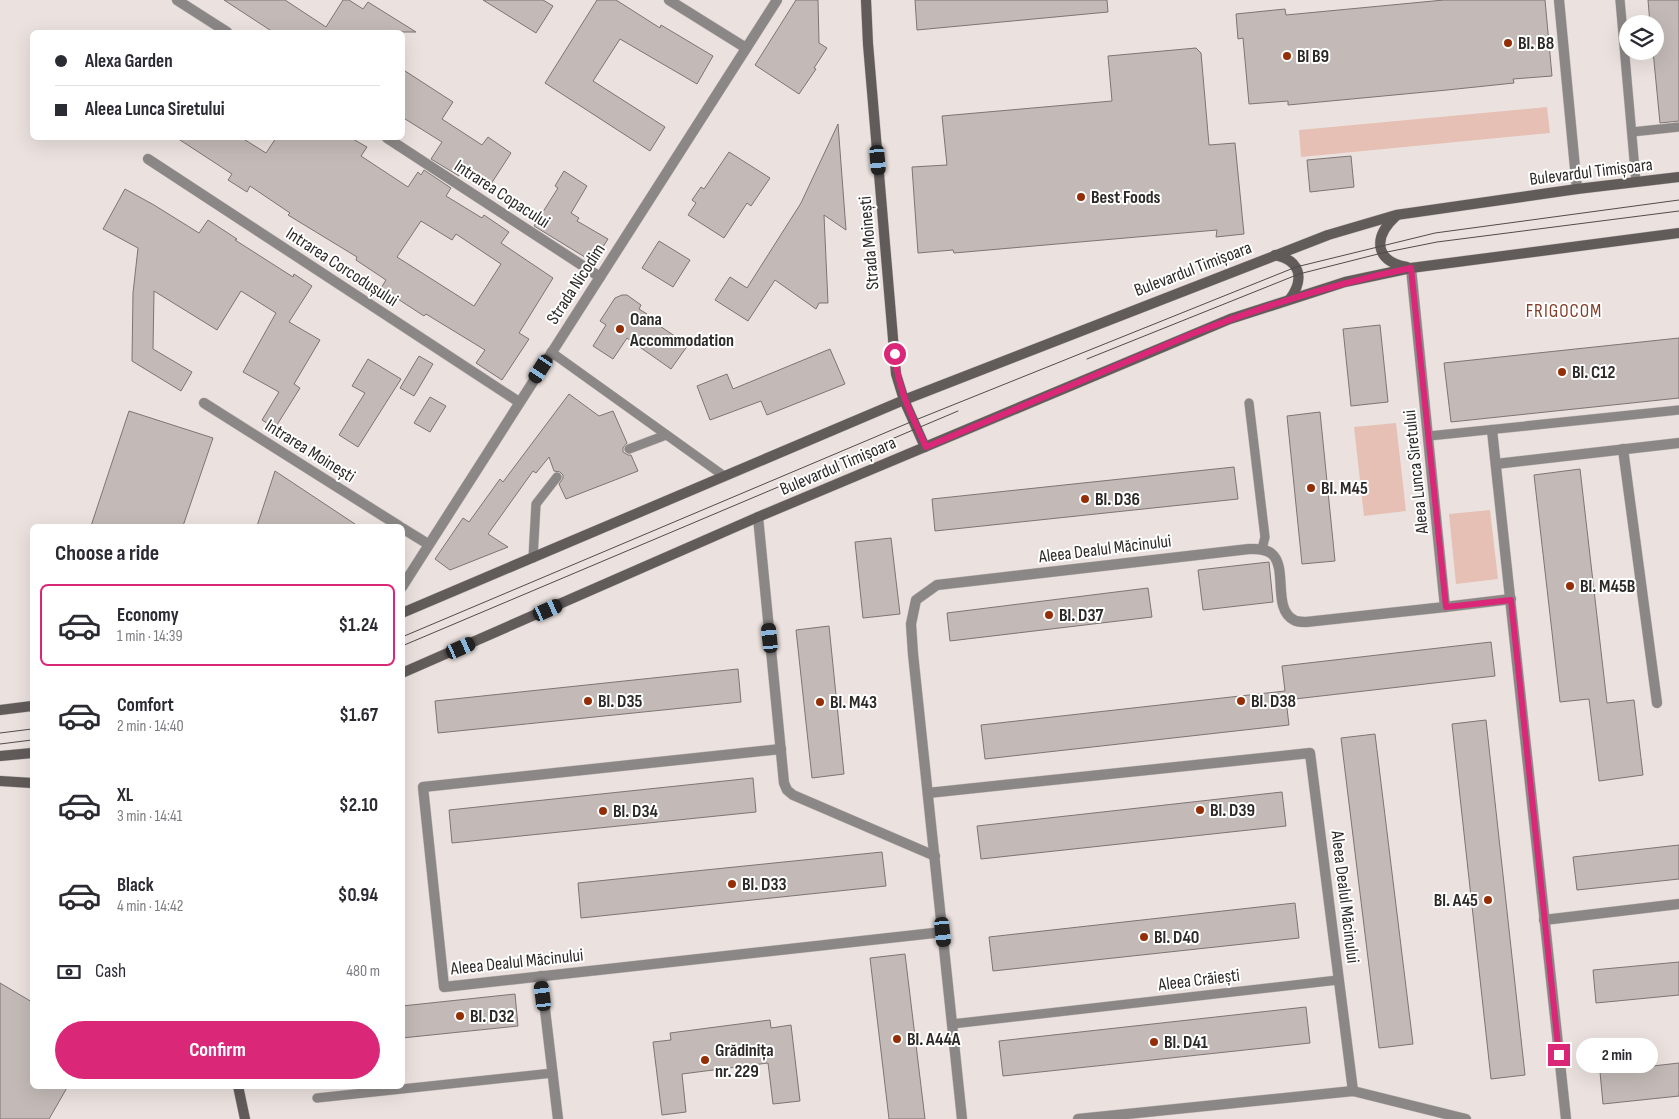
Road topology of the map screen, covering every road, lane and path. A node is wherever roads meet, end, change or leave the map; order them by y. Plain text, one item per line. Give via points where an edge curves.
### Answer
1 (177, 0) edge
2 (670, 0) edge
3 (777, 0) edge
4 (866, 0) edge
5 (1559, 0) edge
6 (1620, 0) edge
7 (224, 30) edge
8 (746, 48) junction
9 (1679, 128) edge
10 (1632, 132) junction
11 (390, 140) edge
12 (148, 159) dead end
13 (1679, 177) edge
14 (1636, 182) junction
15 (1577, 189) junction
16 (1396, 215) junction
17 (1679, 233) edge
18 (1275, 255) junction
19 (1411, 268) junction
20 (600, 277) junction
21 (1290, 299) junction
22 (551, 352) junction
23 (904, 400) junction
24 (519, 402) junction
25 (204, 403) dead end
26 (1249, 403) dead end
27 (1679, 410) edge
28 (1492, 430) junction
29 (666, 435) junction
30 (1429, 436) junction
31 (1679, 443) edge
32 (926, 447) junction
33 (629, 449) dead end
34 (1623, 449) junction
35 (1496, 464) junction
36 (724, 476) junction
37 (557, 477) dead end
38 (758, 518) junction
39 (396, 524) edge
40 (405, 530) edge
41 (428, 544) junction
42 (1262, 549) junction
43 (533, 558) junction
44 (405, 581) edge
45 (1511, 600) junction
46 (1446, 607) junction
47 (405, 612) edge
48 (405, 672) edge
49 (1658, 703) dead end
50 (30, 706) edge
51 (0, 710) edge
52 (781, 749) junction
53 (30, 753) edge
54 (0, 756) edge
55 (0, 776) edge
56 (0, 781) edge
57 (21, 782) junction
58 (30, 783) edge
59 (928, 793) junction
60 (934, 856) junction
61 (1679, 904) edge
62 (1544, 920) junction
63 (943, 932) junction
64 (541, 976) junction
65 (1338, 980) junction
66 (952, 1024) junction
67 (553, 1073) junction
68 (239, 1089) edge
69 (402, 1089) edge
70 (405, 1089) edge
71 (1353, 1091) junction
72 (317, 1098) dead end
73 (245, 1119) edge
74 (558, 1119) edge
75 (962, 1119) edge
76 (1078, 1119) edge
77 (1466, 1119) edge
78 (1566, 1119) edge

1 - 7 street
2 - 8 street
3 - 8 street, Strada Nicodim
4 - 23 main road, Strada Moinești via 896,374
5 - 15 street
6 - 10 lane
8 - 20 street, Strada Nicodim
9 - 10 lane
10 - 14 lane
11 - 20 street, Intrarea Copacului
12 - 24 street, Intrarea Corcodușului
13 - 14 main road, Bulevardul Timișoara
14 - 15 main road, Bulevardul Timișoara
15 - 16 main road, Bulevardul Timișoara
16 - 18 main road, Bulevardul Timișoara
16 - 19 main road via 1382,232 1380,246 1386,259
17 - 19 main road, Bulevardul Timișoara
18 - 21 main road, Bulevardul Timișoara via 1293,262 1299,274 1298,288
18 - 23 main road, Bulevardul Timișoara
19 - 21 main road, Bulevardul Timișoara via 1345,282
19 - 30 street, Aleea Lunca Siretului
20 - 22 street, Strada Nicodim
21 - 32 main road, Bulevardul Timișoara via 1192,334
22 - 24 street, Strada Nicodim
22 - 29 lane
23 - 32 main road, Strada Moinești
23 - 36 main road, Bulevardul Timișoara
24 - 41 street, Strada Nicodim
25 - 39 street, Intrarea Moinești
26 - 42 lane via 1265,537
27 - 28 lane
28 - 30 lane
28 - 35 street
29 - 33 lane
29 - 36 lane
30 - 46 street, Aleea Lunca Siretului
31 - 34 street
32 - 38 main road, Bulevardul Timișoara
34 - 35 street
34 - 49 street
35 - 45 street
36 - 43 main road, Bulevardul Timișoara
37 - 43 lane via 536,504
38 - 48 main road, Bulevardul Timișoara
38 - 52 street
40 - 41 street, Intrarea Moinești
41 - 44 street, Strada Nicodim
42 - 46 street via 1272,554 1278,564 1283,603 1287,615 1294,620 1306,622
42 - 59 street, Aleea Dealul Măcinului via 937,585 916,600 910,624
43 - 47 main road, Bulevardul Timișoara
45 - 46 street
45 - 62 street
50 - 51 main road
52 - 60 street via 784,783 793,795
52 - 64 street, Aleea Dealul Măcinului via 423,787 444,986
53 - 54 main road
55 - 57 lane
56 - 57 main road
57 - 58 main road
59 - 60 street, Aleea Dealul Măcinului
59 - 65 street, Aleea Dealul Măcinului via 1310,753
60 - 63 street, Aleea Dealul Măcinului
61 - 62 street
62 - 78 street
63 - 64 street, Aleea Dealul Măcinului
63 - 66 street, Aleea Dealul Măcinului
64 - 67 street
65 - 66 lane, Aleea Crăiești
65 - 71 street
66 - 75 street, Aleea Dealul Măcinului
67 - 70 lane
67 - 74 street
68 - 73 main road
69 - 72 lane
71 - 76 street
71 - 77 street

